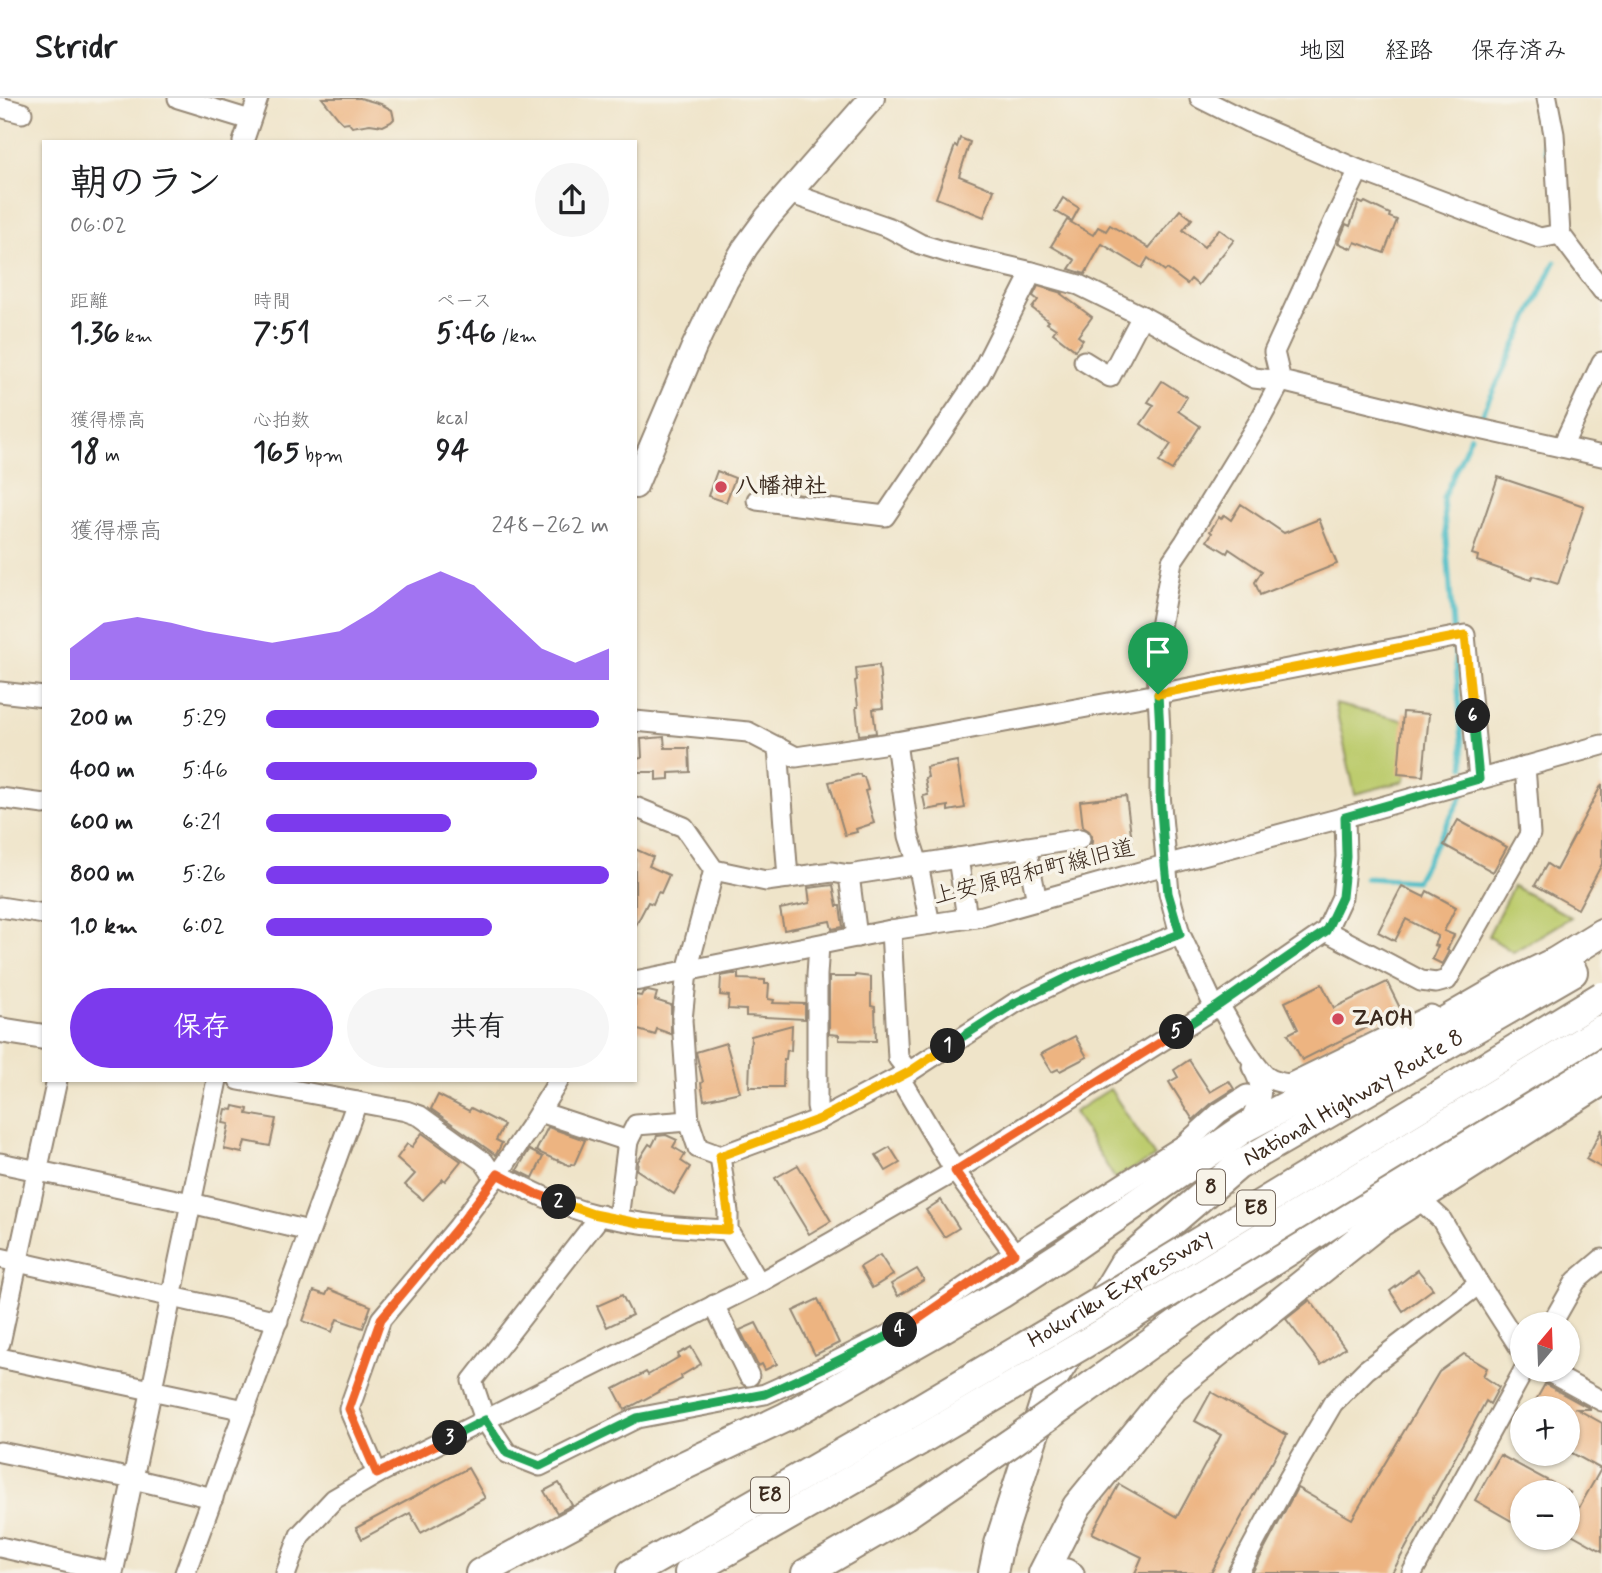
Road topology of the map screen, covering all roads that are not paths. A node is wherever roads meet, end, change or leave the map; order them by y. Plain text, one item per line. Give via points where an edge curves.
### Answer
1 (178, 98) edge
2 (258, 98) edge
3 (872, 98) edge
4 (1200, 98) edge
5 (1548, 98) edge
6 (0, 107) edge
7 (22, 113) dead end
8 (250, 120) junction
9 (244, 140) edge
10 (1359, 170) junction
11 (789, 193) junction
12 (1560, 234) junction
13 (1032, 272) junction
14 (1602, 290) edge
15 (1142, 316) junction
16 (1084, 360) dead end
17 (1602, 362) edge
18 (1281, 381) junction
19 (1562, 447) junction
20 (1602, 456) edge
21 (637, 481) edge
22 (757, 500) dead end
23 (0, 692) edge
24 (1158, 694) junction
25 (42, 697) edge
26 (637, 721) edge
27 (896, 742) junction
28 (1602, 745) edge
29 (778, 747) junction
30 (1525, 766) junction
31 (1479, 779) junction
32 (0, 798) edge
33 (42, 804) edge
34 (637, 808) edge
35 (1345, 817) junction
36 (1080, 839) dead end
37 (1026, 847) junction
38 (958, 858) junction
39 (918, 864) junction
40 (1165, 864) junction
41 (714, 870) junction
42 (849, 875) junction
43 (788, 878) junction
44 (1037, 901) junction
45 (0, 907) edge
46 (42, 914) edge
47 (967, 918) junction
48 (930, 924) junction
49 (891, 930) junction
50 (1326, 931) junction
51 (1602, 933) edge
52 (1180, 934) junction
53 (857, 937) junction
54 (819, 944) junction
55 (1602, 955) edge
56 (687, 971) junction
57 (637, 981) edge
58 (1509, 984) junction
59 (1602, 996) edge
60 (1216, 1008) junction
61 (1602, 1029) edge
62 (0, 1030) edge
63 (42, 1037) edge
64 (1412, 1040) junction
65 (1602, 1060) edge
66 (904, 1075) junction
67 (1602, 1081) edge
68 (57, 1082) edge
69 (216, 1082) edge
70 (250, 1082) edge
71 (558, 1082) edge
72 (1247, 1095) dead end
73 (357, 1101) junction
74 (540, 1112) junction
75 (820, 1119) junction
76 (689, 1121) junction
77 (1246, 1127) junction
78 (628, 1141) junction
79 (720, 1156) junction
80 (0, 1163) edge
81 (1237, 1166) junction
82 (37, 1170) junction
83 (955, 1171) junction
84 (496, 1176) junction
85 (1419, 1199) junction
86 (191, 1203) junction
87 (610, 1217) junction
88 (1378, 1224) junction
89 (728, 1230) junction
90 (309, 1231) junction
91 (1014, 1253) junction
92 (9, 1259) edge
93 (1602, 1259) edge
94 (759, 1283) junction
95 (1479, 1284) junction
96 (171, 1297) junction
97 (714, 1305) junction
98 (1558, 1312) edge
99 (278, 1321) junction
100 (1510, 1332) edge
101 (0, 1343) edge
102 (1137, 1353) junction
103 (0, 1358) edge
104 (749, 1376) dead end
105 (1517, 1382) edge
106 (1567, 1382) edge
107 (152, 1390) junction
108 (1602, 1401) edge
109 (245, 1410) junction
110 (485, 1420) junction
111 (0, 1452) edge
112 (377, 1474) junction
113 (133, 1479) junction
114 (213, 1498) junction
115 (0, 1547) edge
116 (1044, 1570) edge
117 (185, 1573) edge
118 (286, 1573) edge
119 (480, 1573) edge
120 (632, 1573) edge
121 (689, 1573) edge
122 (806, 1573) edge
123 (993, 1573) edge
124 (1074, 1573) edge
125 (1238, 1573) edge
126 (1412, 1573) edge

1 - 8 street
2 - 8 street
3 - 11 main road
4 - 10 street
5 - 12 street
6 - 7 street
8 - 9 street
10 - 12 street via 1540,238
10 - 18 street via 1274,352
11 - 13 street via 890,228 920,244
11 - 21 main road via 726,280
12 - 14 street
13 - 15 street via 1079,285
13 - 22 street via 979,377 885,516
15 - 16 street via 1110,377
15 - 18 street via 1254,378
17 - 19 street
18 - 19 street
18 - 24 street via 1172,561 1157,643
19 - 20 street
23 - 25 street
24 - 27 street
24 - 31 street via 1465,635
24 - 40 street
26 - 29 street via 748,732
27 - 29 street via 796,757
27 - 39 street via 909,836
28 - 30 street, 上安原昭和町線旧道
29 - 43 street
30 - 31 street, 上安原昭和町線旧道
30 - 50 street via 1530,834 1447,980 1421,981
31 - 35 street, 上安原昭和町線旧道
32 - 33 street
34 - 41 street via 684,827
35 - 40 street, 上安原昭和町線旧道
35 - 50 street via 1342,897
36 - 37 street
37 - 38 street
37 - 44 street
38 - 39 street
38 - 47 street
39 - 42 street
39 - 48 street
40 - 44 street, 上安原昭和町線旧道
40 - 52 street
41 - 43 street via 766,881
41 - 56 street
42 - 43 street via 832,872
42 - 53 street
44 - 47 street, 上安原昭和町線旧道
45 - 46 street
47 - 48 street, 上安原昭和町線旧道
48 - 49 street, 上安原昭和町線旧道
49 - 53 street, 上安原昭和町線旧道
49 - 66 street via 898,1058
50 - 60 street
51 - 58 highway
52 - 60 street
52 - 66 street via 1077,973 1015,1003
53 - 54 street, 上安原昭和町線旧道
54 - 56 street, 上安原昭和町線旧道
54 - 75 street
55 - 81 highway, National Highway Route 8 / 8
56 - 57 street, 上安原昭和町線旧道
56 - 76 street via 682,1020
58 - 60 street via 1426,1017 1289,1084 1274,1081 1256,1066
58 - 64 highway
59 - 120 highway, Hokuriku Expressway / E8, bridge via 907,1416
60 - 77 street via 1262,1089
60 - 83 street
61 - 121 highway, Hokuriku Expressway / E8, bridge via 1123,1321
62 - 63 main road
64 - 77 highway
64 - 81 highway via 1260,1144
65 - 102 highway via 1409,1174
66 - 75 street
66 - 83 street
67 - 85 highway
68 - 82 street
69 - 86 street
70 - 73 street
71 - 74 street
72 - 91 street via 1185,1144
73 - 84 street via 420,1116 484,1162
73 - 90 street
74 - 78 street
74 - 84 street
75 - 79 street
76 - 78 street via 636,1125
76 - 79 street via 698,1148
77 - 119 highway via 1063,1254 943,1328 786,1417 660,1477
78 - 87 street
79 - 89 street
80 - 82 street
81 - 123 highway, National Highway Route 8 / 8 via 1124,1264 1051,1382
82 - 86 street
82 - 92 street
83 - 91 street
83 - 94 street
84 - 87 street
84 - 112 street via 381,1319 349,1409
85 - 88 highway
85 - 95 street via 1441,1219
86 - 90 street
86 - 96 street
87 - 89 street
87 - 110 street via 472,1381
88 - 102 highway
88 - 116 highway via 1174,1387 1077,1506
89 - 94 street
90 - 99 street
91 - 110 street via 914,1322 823,1368 765,1394 637,1418 540,1466 507,1453
92 - 96 street
92 - 101 street
93 - 98 street via 1576,1281
94 - 97 street
95 - 100 street
95 - 125 street via 1366,1370 1334,1403
96 - 99 street
96 - 107 street
97 - 104 street
97 - 110 street
99 - 109 street
102 - 122 highway, bridge via 904,1516
103 - 107 street
105 - 126 street
106 - 108 street
107 - 109 street
107 - 113 street
109 - 114 street
110 - 112 street
111 - 113 street
112 - 118 street via 334,1499 299,1535
113 - 114 street
113 - 115 street via 113,1573
114 - 117 street
116 - 124 street

